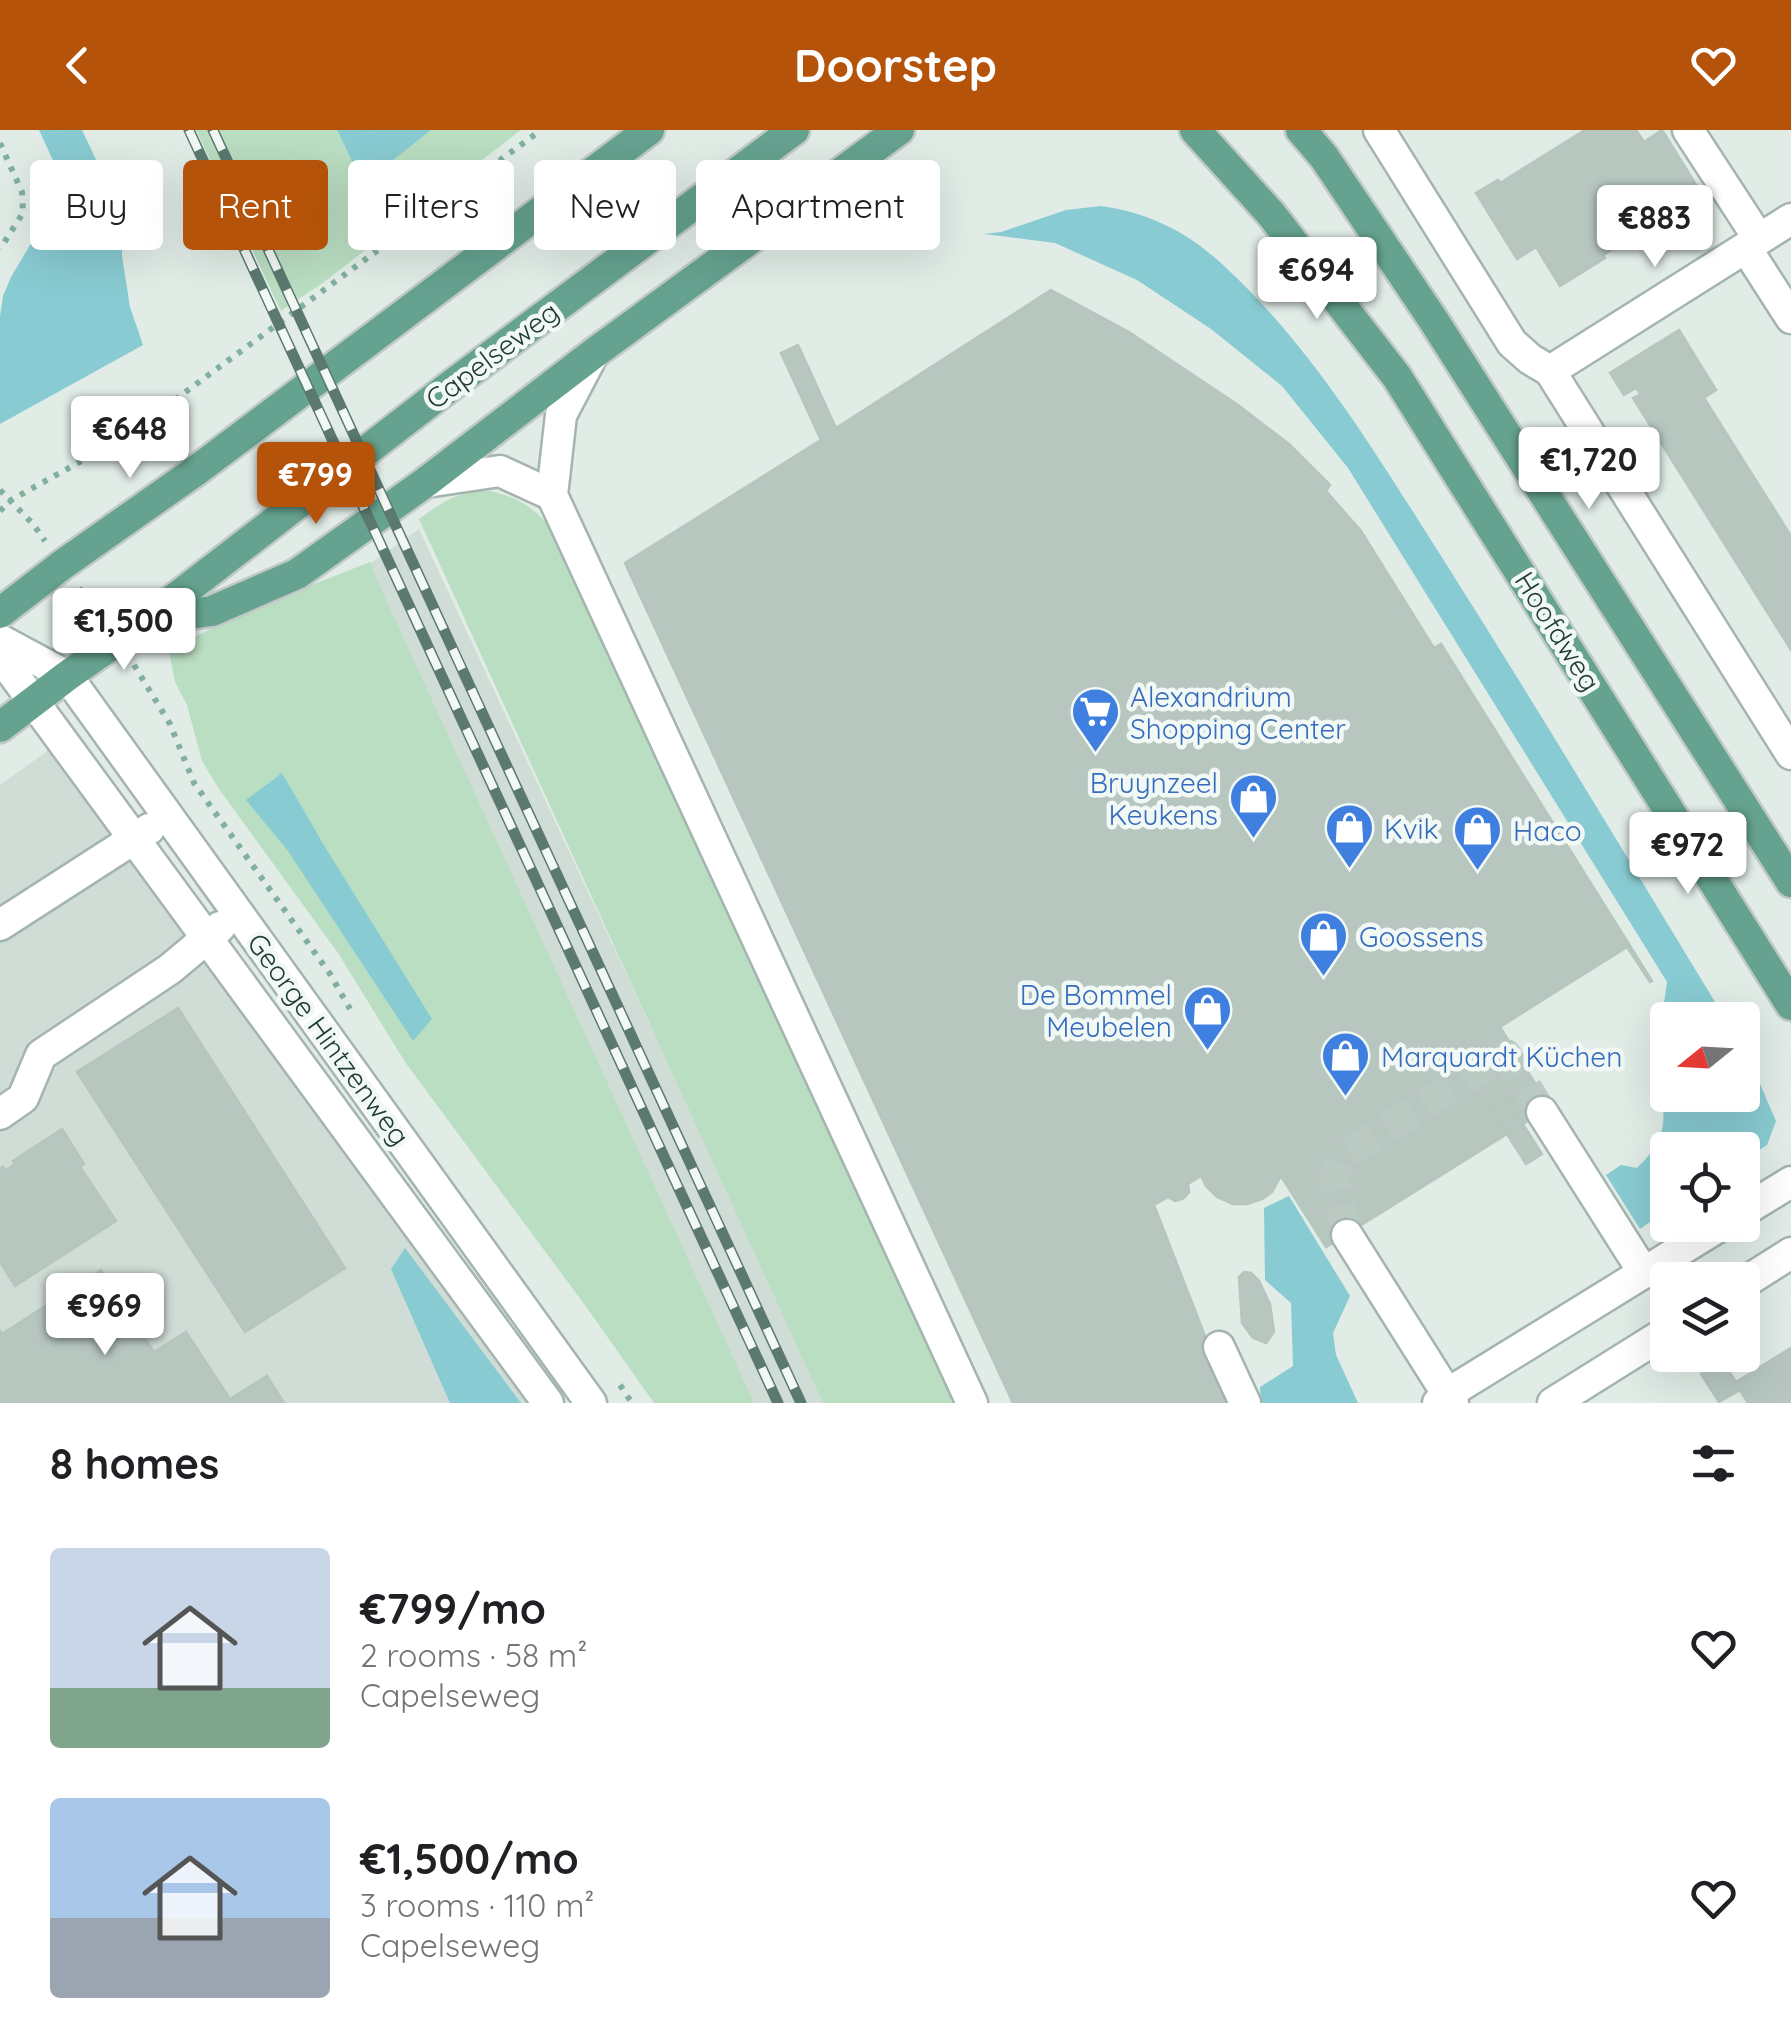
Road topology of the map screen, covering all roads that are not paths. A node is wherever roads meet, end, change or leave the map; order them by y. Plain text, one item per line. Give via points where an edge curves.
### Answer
1 (650, 130) edge
2 (794, 130) edge
3 (900, 130) edge
4 (1196, 130) edge
5 (1301, 130) edge
6 (1379, 130) edge
7 (1688, 130) edge
8 (1791, 219) edge
9 (1753, 243) junction
10 (1791, 318) edge
11 (594, 354) junction
12 (1550, 371) junction
13 (426, 482) junction
14 (552, 495) junction
15 (0, 613) edge
16 (147, 620) junction
17 (0, 640) edge
18 (0, 656) edge
19 (67, 676) junction
20 (34, 702) junction
21 (0, 728) edge
22 (1791, 754) edge
23 (168, 816) junction
24 (134, 839) junction
25 (1791, 882) edge
26 (238, 913) junction
27 (0, 924) edge
28 (206, 938) junction
29 (1791, 1004) edge
30 (1542, 1112) tunnel mouth
31 (0, 1114) edge
32 (1791, 1182) edge
33 (1760, 1201) edge
34 (1346, 1235) tunnel mouth
35 (1693, 1242) edge
36 (1791, 1253) edge
37 (1644, 1272) junction
38 (1760, 1273) edge
39 (1650, 1342) edge
40 (1219, 1347) dead end
41 (1446, 1400) edge
42 (548, 1403) edge
43 (591, 1403) edge
44 (972, 1403) edge
45 (1246, 1403) edge
46 (1553, 1403) edge

1 - 15 main road
2 - 16 main road, Capelseweg
3 - 11 main road
4 - 29 main road, Hoofdweg via 1271,214 1397,377
5 - 25 main road via 1434,321
6 - 12 street via 1512,343
7 - 9 street
8 - 9 street
9 - 10 street
9 - 12 street
11 - 13 main road
11 - 14 street via 561,415
12 - 22 street
13 - 14 street via 500,471
13 - 16 main road via 297,574 212,611
14 - 44 street
16 - 19 main road, Capelseweg
17 - 19 street
18 - 20 street, George Hintzenweg
19 - 20 main road, Capelseweg
19 - 23 street, George Hintzenweg
20 - 21 main road, Capelseweg
20 - 24 street, George Hintzenweg
23 - 24 street
23 - 26 street, George Hintzenweg
24 - 27 street
24 - 28 street, George Hintzenweg
26 - 28 street
26 - 43 street, George Hintzenweg
28 - 31 street via 170,970 41,1055 23,1098
28 - 42 street, George Hintzenweg
30 - 37 street
32 - 33 street
34 - 41 street
35 - 37 street
36 - 38 street
37 - 41 street
39 - 46 street
40 - 45 street

